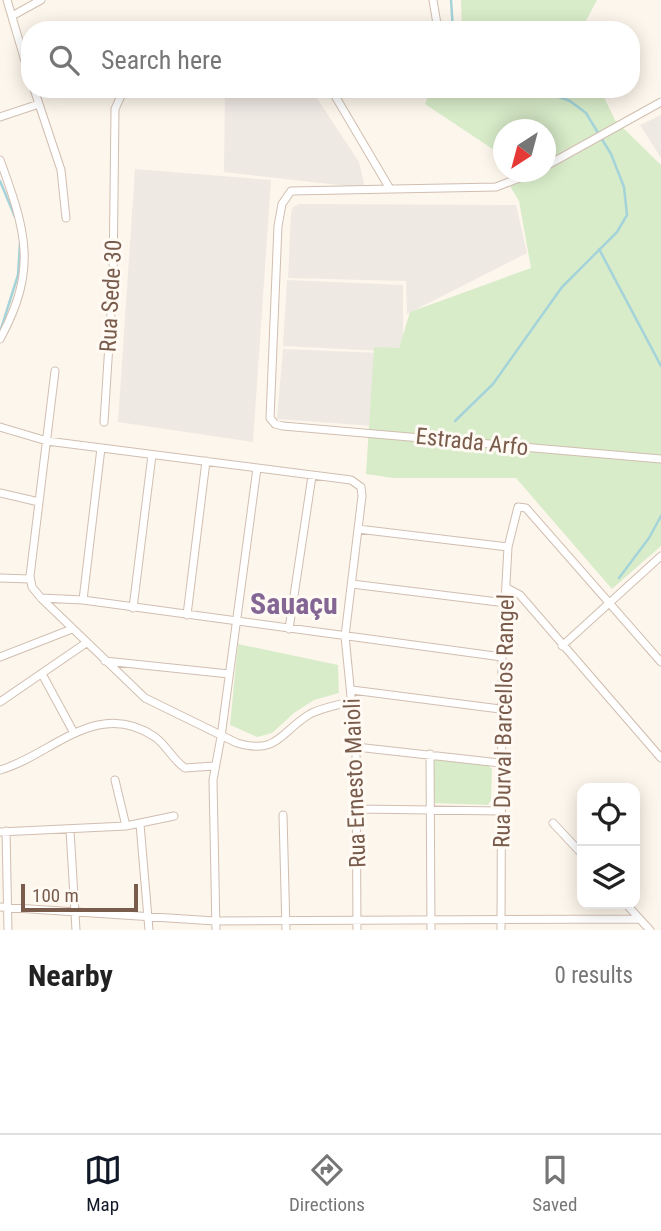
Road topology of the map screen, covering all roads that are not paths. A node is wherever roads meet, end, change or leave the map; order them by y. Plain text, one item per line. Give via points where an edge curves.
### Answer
1 (7, 0) edge
2 (41, 0) edge
3 (433, 0) edge
4 (12, 16) junction
5 (436, 21) edge
6 (21, 47) edge
7 (37, 98) edge
8 (120, 98) edge
9 (336, 98) edge
10 (661, 102) edge
11 (39, 104) junction
12 (0, 117) edge
13 (0, 160) edge
14 (556, 160) edge
15 (509, 182) edge
16 (390, 189) junction
17 (66, 218) dead end
18 (0, 339) edge
19 (55, 371) dead end
20 (104, 422) dead end
21 (0, 427) edge
22 (47, 441) junction
23 (101, 448) junction
24 (152, 455) junction
25 (661, 459) edge
26 (206, 461) junction
27 (257, 468) junction
28 (312, 477) junction
29 (0, 493) edge
30 (39, 502) junction
31 (359, 529) junction
32 (508, 547) junction
33 (661, 556) edge
34 (0, 578) edge
35 (30, 579) junction
36 (352, 584) junction
37 (507, 588) junction
38 (41, 598) junction
39 (83, 600) junction
40 (506, 603) junction
41 (608, 603) junction
42 (133, 608) junction
43 (187, 615) junction
44 (236, 622) junction
45 (72, 629) junction
46 (289, 629) junction
47 (345, 636) junction
48 (86, 643) junction
49 (562, 646) junction
50 (0, 657) edge
51 (502, 657) junction
52 (105, 661) junction
53 (661, 662) edge
54 (42, 674) junction
55 (229, 674) junction
56 (352, 690) junction
57 (353, 701) junction
58 (0, 702) edge
59 (500, 709) junction
60 (74, 733) junction
61 (221, 737) junction
62 (356, 747) junction
63 (430, 754) junction
64 (661, 758) edge
65 (500, 763) junction
66 (214, 766) junction
67 (0, 770) edge
68 (115, 780) dead end
69 (359, 810) junction
70 (501, 811) junction
71 (431, 812) junction
72 (283, 815) dead end
73 (174, 816) dead end
74 (554, 823) dead end
75 (140, 824) junction
76 (126, 826) junction
77 (70, 830) junction
78 (3, 832) edge
79 (577, 848) edge
80 (4, 908) edge
81 (630, 909) edge
82 (75, 911) junction
83 (149, 918) junction
84 (357, 919) junction
85 (639, 919) junction
86 (286, 920) junction
87 (431, 920) junction
88 (215, 921) junction
89 (500, 921) junction
90 (8, 930) edge
91 (76, 930) edge
92 (149, 930) edge
93 (216, 930) edge
94 (286, 930) edge
95 (357, 930) edge
96 (431, 930) edge
97 (500, 930) edge
98 (650, 930) edge

1 - 4 street
2 - 4 street
3 - 5 street
4 - 6 street
7 - 11 street
8 - 20 street, Rua Sede 30 via 115,109 113,282
9 - 16 street
10 - 14 street
11 - 12 street
11 - 17 street via 63,178
13 - 18 street via 22,220 26,251 22,286
15 - 16 street via 496,187
16 - 25 street, Estrada Arfo via 297,190 291,191 282,205 274,291 272,422
19 - 22 street
21 - 22 street
22 - 23 street
22 - 30 street
23 - 24 street
23 - 39 street
24 - 26 street
24 - 42 street
26 - 27 street
26 - 43 street
27 - 28 street
27 - 44 street
28 - 31 street, Rua Ernesto Maioli via 351,480 362,490
28 - 46 street
29 - 30 street
30 - 35 street
31 - 32 street
31 - 36 street, Rua Ernesto Maioli
32 - 37 street, Rua Durval Barcellos Rangel
32 - 41 street, Rua Durval Barcellos Rangel via 515,513 519,506 526,508
33 - 41 street
34 - 35 street
35 - 38 street
36 - 40 street
36 - 47 street, Rua Ernesto Maioli
37 - 40 street, Rua Durval Barcellos Rangel
37 - 49 street via 520,595
38 - 39 street
38 - 45 street
39 - 42 street
40 - 51 street, Rua Durval Barcellos Rangel
41 - 49 street
41 - 53 street
42 - 43 street
43 - 44 street
44 - 46 street
44 - 55 street
45 - 48 street
45 - 50 street
46 - 47 street
47 - 51 street
47 - 56 street, Rua Ernesto Maioli
48 - 52 street
48 - 54 street
49 - 64 street
51 - 59 street, Rua Durval Barcellos Rangel
52 - 55 street
52 - 61 street via 151,702
54 - 58 street
54 - 60 street
55 - 61 street
56 - 57 street, Rua Ernesto Maioli
56 - 59 street
57 - 61 street via 317,710 268,746 251,747
57 - 62 street, Rua Ernesto Maioli
59 - 65 street, Rua Durval Barcellos Rangel
60 - 66 street via 127,723 154,737 185,768
60 - 67 street
61 - 66 street
62 - 63 street
62 - 69 street, Rua Ernesto Maioli
63 - 65 street
63 - 71 street
65 - 70 street, Rua Durval Barcellos Rangel
66 - 88 street
68 - 76 street
69 - 71 street
69 - 84 street, Rua Ernesto Maioli
70 - 71 street
70 - 89 street, Rua Durval Barcellos Rangel
71 - 87 street
72 - 86 street
73 - 75 street
74 - 79 street
75 - 76 street
75 - 83 street
76 - 77 street
77 - 78 street
77 - 82 street
78 - 80 street
80 - 82 street
80 - 90 street
81 - 85 street
82 - 83 street
82 - 91 street
83 - 88 street
83 - 92 street
84 - 86 street
84 - 87 street
84 - 95 street, Rua Ernesto Maioli
85 - 89 street
85 - 98 street
86 - 88 street
86 - 94 street
87 - 89 street
87 - 96 street
88 - 93 street
89 - 97 street, Rua Durval Barcellos Rangel

